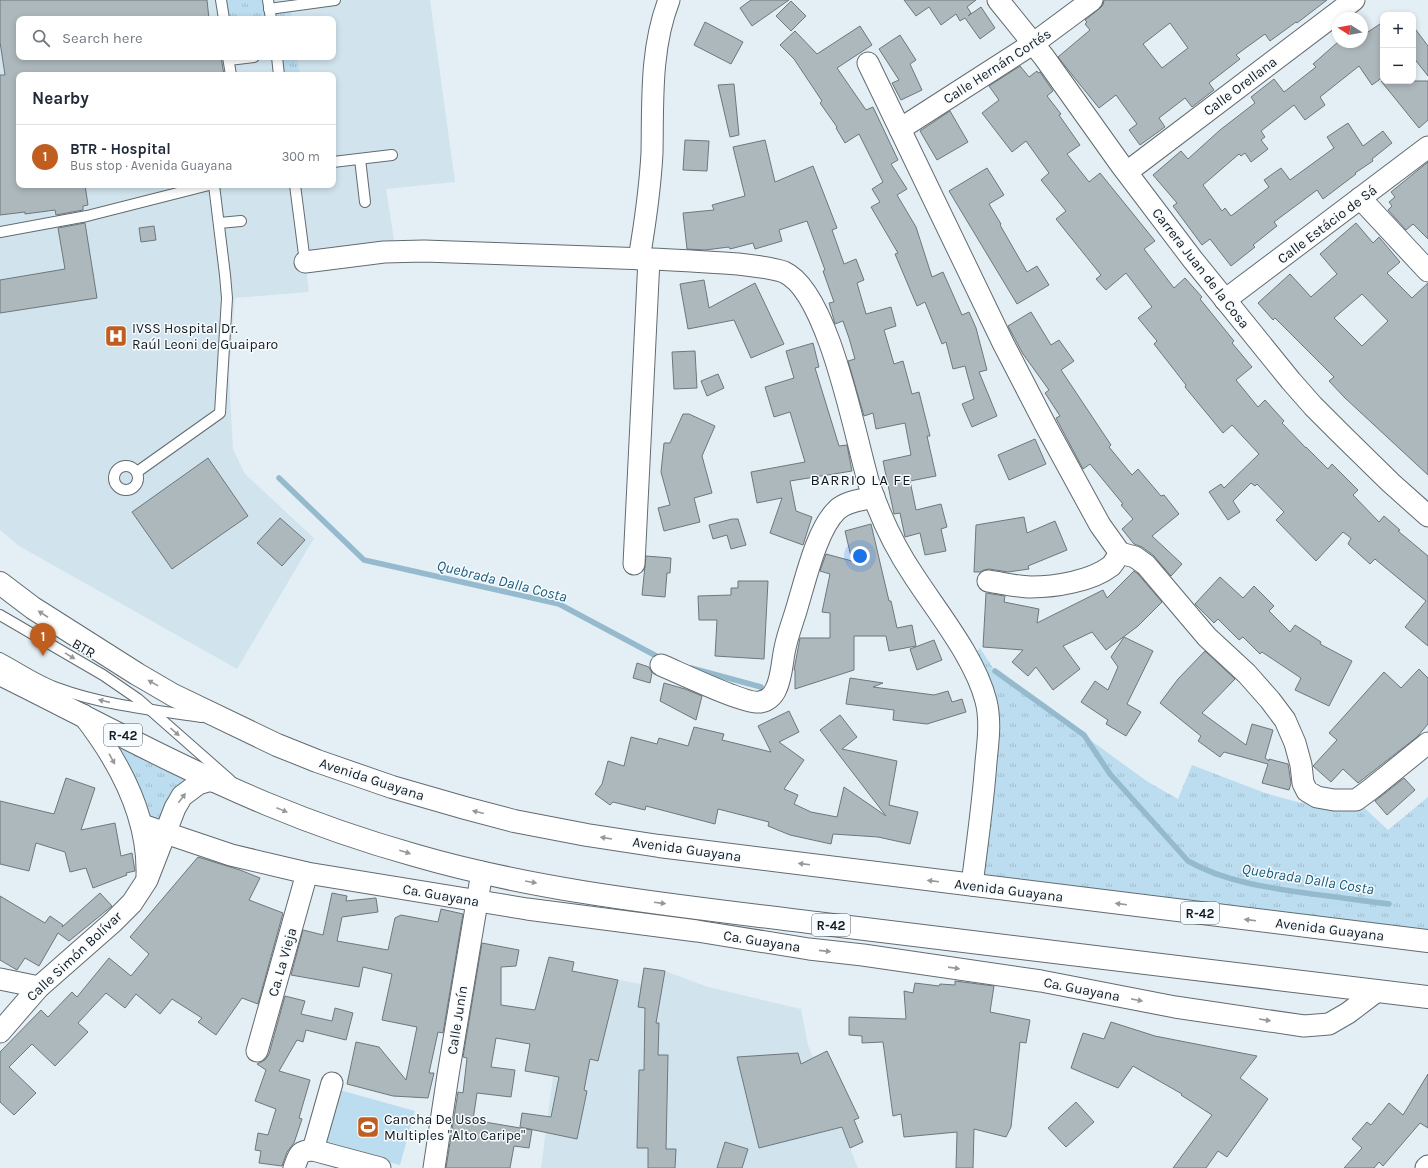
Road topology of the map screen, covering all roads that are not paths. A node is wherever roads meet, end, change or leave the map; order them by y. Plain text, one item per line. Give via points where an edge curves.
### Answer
1 (221, 0) edge
2 (335, 0) edge
3 (669, 0) edge
4 (998, 0) edge
5 (1092, 0) edge
6 (1354, 0) edge
7 (268, 4) edge
8 (224, 16) edge
9 (270, 16) edge
10 (1034, 44) junction
11 (229, 60) edge
12 (277, 60) edge
13 (868, 63) dead end
14 (231, 72) edge
15 (279, 72) edge
16 (900, 128) junction
17 (1428, 147) edge
18 (392, 155) dead end
19 (360, 159) junction
20 (336, 162) edge
21 (1127, 172) junction
22 (197, 188) edge
23 (214, 188) edge
24 (294, 188) edge
25 (1360, 198) junction
26 (365, 202) dead end
27 (241, 221) dead end
28 (219, 223) junction
29 (0, 232) edge
30 (644, 259) junction
31 (305, 262) joint
32 (1428, 271) edge
33 (1225, 300) junction
34 (136, 472) dead end
35 (874, 497) junction
36 (1428, 516) edge
37 (1120, 553) junction
38 (634, 564) dead end
39 (988, 581) dead end
40 (0, 583) edge
41 (0, 615) edge
42 (0, 658) edge
43 (661, 665) dead end
44 (0, 674) edge
45 (150, 710) junction
46 (83, 715) junction
47 (225, 720) junction
48 (1428, 743) edge
49 (216, 781) junction
50 (246, 795) junction
51 (142, 825) junction
52 (166, 833) junction
53 (482, 872) junction
54 (307, 873) junction
55 (147, 880) junction
56 (972, 885) junction
57 (477, 901) junction
58 (1428, 941) edge
59 (0, 979) edge
60 (39, 987) junction
61 (1377, 991) junction
62 (1428, 997) edge
63 (0, 1032) edge
64 (257, 1051) dead end
65 (332, 1083) dead end
66 (313, 1150) junction
67 (341, 1163) edge
68 (294, 1168) edge
69 (380, 1168) edge
70 (434, 1168) edge

1 - 8 lane
2 - 7 lane
3 - 30 street via 656,52
4 - 10 street, Carrera Juan de la Cosa
5 - 10 street, Calle Hernán Cortés
6 - 21 street, Calle Orellana
7 - 9 lane
10 - 16 street, Calle Hernán Cortés
10 - 21 street, Carrera Juan de la Cosa
11 - 14 lane
12 - 15 lane
13 - 16 street
16 - 37 street via 1002,343 1100,525
17 - 25 street, Calle Estácio de Sá
18 - 19 lane
19 - 20 lane
19 - 26 lane
21 - 33 street, Carrera Juan de la Cosa
22 - 29 lane via 87,216
23 - 28 lane
24 - 31 lane
25 - 32 street
25 - 33 street, Calle Estácio de Sá
27 - 28 lane
28 - 34 lane via 226,275 220,413
30 - 31 street via 424,251 384,252
30 - 35 street via 698,260 752,266 784,273 798,281 823,324 851,411
30 - 38 street
33 - 36 street, Carrera Juan de la Cosa via 1313,406
35 - 43 street via 838,508 830,517 810,564 792,621 776,690 768,699 759,703 744,700
35 - 56 street via 900,555 968,660 986,701 990,720
37 - 39 street via 1112,565 1076,581 1030,587
37 - 48 street via 1146,565 1207,637 1247,674 1270,700 1285,720 1295,742 1307,791 1317,797 1356,800
47 -> 40 main road, Avenida Guayana / R-42 via 137,674 33,608
41 -> 45 lane, BTR via 103,675
45 -> 42 lane via 57,688
44 - 46 main road, R-42
45 - 47 lane
45 -> 50 lane, BTR
46 - 49 main road, R-42
46 -> 51 street via 101,739 129,789
56 -> 47 main road, Avenida Guayana / R-42 via 659,846 514,821 392,787 325,764
49 - 50 main road, R-42
52 -> 49 street, Calle Simón Bolívar via 182,796 198,784
50 -> 53 main road, R-42 via 306,819 415,856
51 - 52 street, Ca. Guayana
51 - 55 street via 148,860
52 - 54 street, Ca. Guayana via 232,855
52 - 55 street, Calle Simón Bolívar
53 - 57 street, Calle Junín
53 -> 61 main road, R-42 via 645,902
54 - 57 street, Ca. Guayana
54 - 64 street, Ca. La Vieja
55 - 60 street, Calle Simón Bolívar via 132,903 113,922
58 -> 56 main road, Avenida Guayana / R-42
57 -> 61 street, Ca. Guayana via 1041,981 1175,1007 1304,1026 1329,1024
57 - 70 street, Calle Junín
59 - 60 street
60 - 63 street, Calle Simón Bolívar
61 - 62 main road, R-42
65 - 66 street
66 - 67 street
66 - 68 street via 303,1151
67 - 69 street

